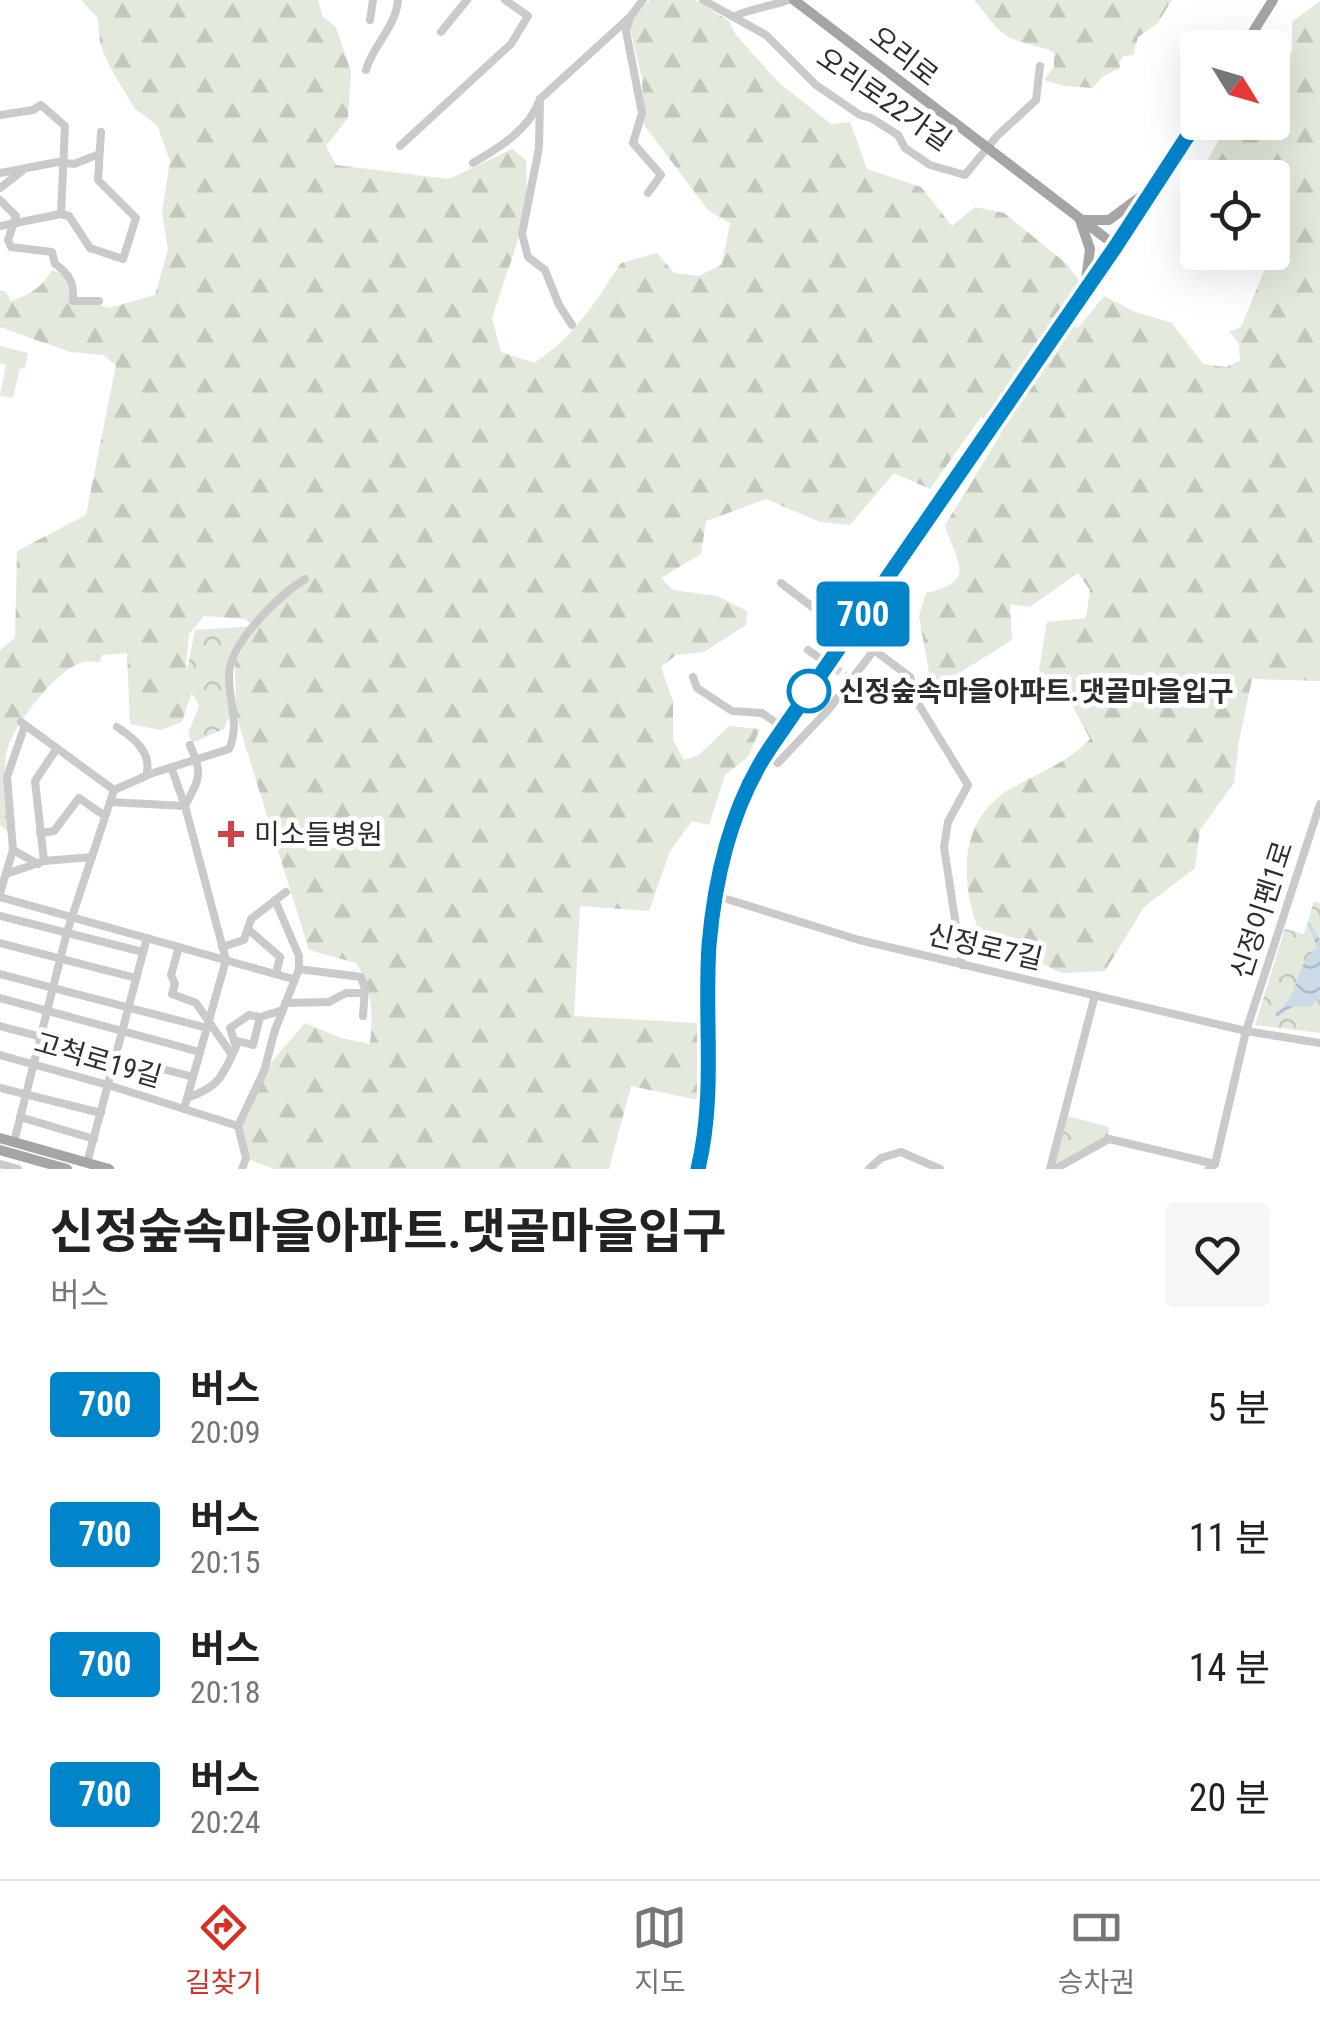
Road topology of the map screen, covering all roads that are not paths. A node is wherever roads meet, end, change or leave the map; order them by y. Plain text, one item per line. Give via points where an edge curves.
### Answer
1 (373, 0) edge
2 (398, 0) edge
3 (467, 0) edge
4 (505, 0) edge
5 (643, 0) edge
6 (703, 0) edge
7 (792, 0) edge
8 (1273, 0) edge
9 (630, 18) junction
10 (734, 18) junction
11 (370, 20) dead end
12 (1254, 30) edge
13 (441, 32) dead end
14 (1040, 66) dead end
15 (366, 70) dead end
16 (540, 99) junction
17 (0, 115) edge
18 (101, 132) dead end
19 (1185, 140) edge
20 (400, 146) dead end
21 (986, 149) junction
22 (97, 154) junction
23 (64, 162) junction
24 (473, 164) dead end
25 (26, 168) junction
26 (0, 173) edge
27 (1157, 185) junction
28 (0, 188) edge
29 (648, 193) dead end
30 (0, 200) edge
31 (61, 214) junction
32 (1080, 220) junction
33 (13, 224) junction
34 (0, 226) edge
35 (1116, 246) junction
36 (1084, 294) junction
37 (99, 301) dead end
38 (1066, 319) tunnel mouth
39 (572, 325) dead end
40 (992, 428) tunnel mouth
41 (305, 579) dead end
42 (781, 583) dead end
43 (849, 635) junction
44 (808, 650) dead end
45 (818, 657) tunnel mouth
46 (693, 677) dead end
47 (117, 727) dead end
48 (784, 728) junction
49 (190, 744) dead end
50 (57, 748) junction
51 (765, 755) junction
52 (196, 759) junction
53 (171, 767) junction
54 (147, 775) junction
55 (114, 790) junction
56 (110, 802) junction
57 (1320, 804) edge
58 (185, 806) junction
59 (105, 816) junction
60 (0, 825) edge
61 (9, 832) junction
62 (40, 833) junction
63 (13, 850) junction
64 (92, 856) junction
65 (41, 863) junction
66 (6, 874) junction
67 (286, 892) dead end
68 (0, 895) edge
69 (717, 896) junction
70 (276, 900) junction
71 (0, 916) edge
72 (71, 916) junction
73 (249, 930) junction
74 (67, 932) junction
75 (147, 938) junction
76 (0, 944) edge
77 (179, 947) junction
78 (222, 947) junction
79 (143, 952) junction
80 (60, 960) junction
81 (226, 960) junction
82 (962, 964) junction
83 (299, 968) junction
84 (0, 974) edge
85 (276, 974) junction
86 (136, 978) junction
87 (293, 979) junction
88 (54, 986) junction
89 (364, 993) junction
90 (1095, 996) junction
91 (0, 998) edge
92 (129, 1006) junction
93 (284, 1006) junction
94 (49, 1010) junction
95 (363, 1016) dead end
96 (260, 1017) junction
97 (208, 1025) junction
98 (0, 1026) edge
99 (230, 1028) junction
100 (124, 1029) junction
101 (1246, 1030) junction
102 (41, 1036) junction
103 (234, 1040) junction
104 (1320, 1044) edge
105 (200, 1052) junction
106 (116, 1055) junction
107 (232, 1055) junction
108 (0, 1056) edge
109 (33, 1065) junction
110 (193, 1077) junction
111 (108, 1084) junction
112 (0, 1088) edge
113 (26, 1095) junction
114 (187, 1098) junction
115 (184, 1109) junction
116 (101, 1112) junction
117 (20, 1117) junction
118 (238, 1126) junction
119 (0, 1138) edge
120 (94, 1139) junction
121 (14, 1142) junction
122 (0, 1150) edge
123 (87, 1163) junction
124 (5, 1166) edge
125 (1212, 1167) edge
126 (18, 1169) edge
127 (67, 1169) edge
128 (110, 1169) edge
129 (242, 1169) edge
130 (698, 1169) edge
131 (869, 1169) edge
132 (940, 1169) edge
133 (1052, 1169) edge

1 - 11 street
2 - 15 street
3 - 13 street
4 - 20 street via 528,16 512,44
5 - 9 street
6 - 10 street, 오리로22가길
7 - 10 street, 오리로
7 - 21 main road, 오리로
8 - 12 main road
9 - 16 street
9 - 29 street via 626,30 642,113 633,143 662,176
10 - 21 street, 오리로22가길 via 766,35 816,85 898,135 930,165 964,175
14 - 21 street via 1036,100
16 - 24 street via 505,144
16 - 39 street via 539,148 522,234 528,258 545,270
17 - 23 street via 41,104 65,126
18 - 22 street
19 - 27 main road
21 - 32 main road, 오리로
22 - 23 street
22 - 31 street via 98,180 136,218 123,259 90,248
23 - 25 street
23 - 31 street
25 - 26 street
25 - 28 street
27 - 32 main road via 1116,217
27 - 35 main road
30 - 33 street via 16,216
31 - 33 street
32 - 35 main road, 오리로
32 - 36 main road via 1090,249
33 - 34 street
33 - 37 street via 10,246 52,252 55,264 68,272 73,301
35 - 36 main road
36 - 38 main road
40 - 43 main road
41 - 52 street via 284,592 232,660 229,748
42 - 43 street
43 - 48 main road
44 - 45 street
46 - 48 street via 697,688 732,710 762,713
47 - 54 street via 137,740
48 - 51 main road
49 - 52 street
50 - 55 street
50 - 61 street via 23,724 7,777
50 - 62 street via 35,781
51 - 69 main road via 726,844
51 - 82 street via 778,763 874,650 910,677 919,705 968,785 948,822 944,847
52 - 53 street
52 - 58 street via 199,779
53 - 54 street
53 - 58 street
54 - 55 street
55 - 56 street
56 - 58 street
56 - 59 street
57 - 101 street, 신정이펜1로
58 - 78 street
59 - 62 street via 79,798 54,831
59 - 64 street
60 - 61 street
61 - 63 street
62 - 65 street
63 - 65 street
63 - 66 street
64 - 65 street
64 - 72 street
65 - 66 street
66 - 68 street
67 - 70 street
68 - 72 street
69 - 82 street, 신정로7길
69 - 130 main road via 709,948 709,1102
70 - 73 street via 251,920
70 - 83 street
71 - 74 street
72 - 74 street
72 - 75 street
73 - 78 street via 244,940
73 - 85 street via 280,958
74 - 79 street
74 - 80 street
75 - 77 street
75 - 79 street
76 - 80 street
77 - 81 street
77 - 97 street via 172,994 196,1003
78 - 81 street
79 - 86 street
80 - 86 street
80 - 88 street
81 - 85 street
81 - 97 street, 고척로19길
82 - 90 street, 신정로7길
83 - 87 street
83 - 89 street via 361,977
84 - 88 street
85 - 87 street
86 - 92 street
87 - 93 street
88 - 92 street
88 - 94 street
89 - 93 street
89 - 95 street
90 - 101 street, 신정로7길
90 - 133 street
91 - 94 street
92 - 97 street
92 - 100 street
93 - 96 street
93 - 118 street
94 - 100 street
94 - 102 street
96 - 99 street via 249,1015
96 - 103 street via 254,1045
97 - 99 street
97 - 105 street, 고척로19길
97 - 107 street
98 - 102 street
99 - 103 street
100 - 105 street
100 - 106 street
101 - 104 street, 신정로7길
101 - 125 street
102 - 106 street
102 - 109 street
103 - 107 street
105 - 110 street, 고척로19길
106 - 110 street
106 - 111 street
107 - 114 street, 고척로19길 via 214,1088
108 - 109 street, 고척로19길
109 - 111 street, 고척로19길
109 - 113 street
110 - 114 street, 고척로19길
111 - 115 street, 고척로19길
111 - 116 street
112 - 113 street
113 - 116 street
113 - 117 street
114 - 115 street, 고척로19길
115 - 118 street, 고척로19길
116 - 120 street
117 - 120 street
117 - 121 street
118 - 129 street via 246,1158
119 - 121 main road
120 - 123 street
121 - 123 main road
122 - 127 main road
123 - 128 main road
124 - 126 street
125 - 133 street via 1109,1139
131 - 132 street via 902,1152

